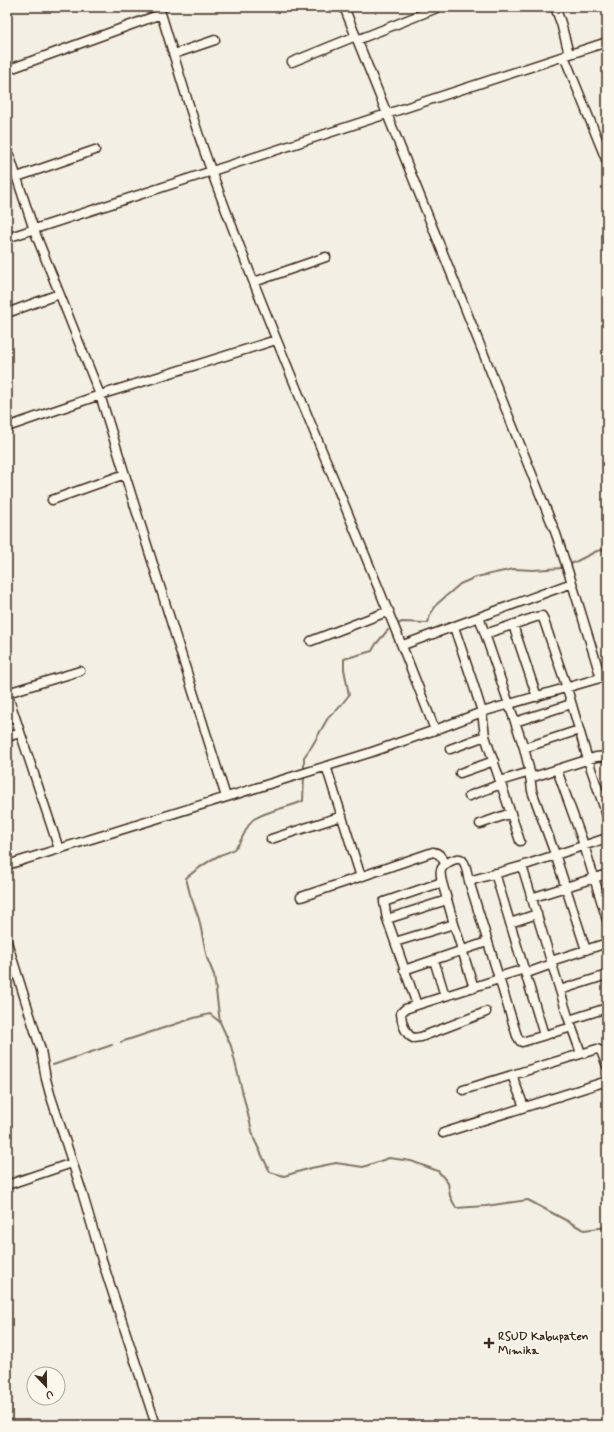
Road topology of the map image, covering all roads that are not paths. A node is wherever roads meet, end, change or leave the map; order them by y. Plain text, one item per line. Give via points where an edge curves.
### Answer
1 (344, 7) edge
2 (555, 7) edge
3 (437, 8) dead end
4 (160, 10) edge
5 (356, 38) junction
6 (216, 40) dead end
7 (607, 42) edge
8 (174, 54) junction
9 (566, 55) junction
10 (292, 62) dead end
11 (7, 70) edge
12 (386, 113) junction
13 (7, 148) edge
14 (95, 150) dead end
15 (607, 162) edge
16 (211, 172) junction
17 (17, 177) junction
18 (34, 230) junction
19 (7, 238) edge
20 (326, 258) dead end
21 (254, 282) junction
22 (59, 294) junction
23 (7, 312) edge
24 (276, 340) junction
25 (100, 395) junction
26 (7, 427) edge
27 (125, 474) junction
28 (52, 500) dead end
29 (572, 582) junction
30 (389, 611) junction
31 (479, 617) junction
32 (513, 625) junction
33 (454, 627) junction
34 (485, 634) junction
35 (311, 641) dead end
36 (403, 646) junction
37 (80, 671) dead end
38 (604, 677) edge
39 (567, 688) junction
40 (537, 697) junction
41 (571, 704) junction
42 (510, 705) junction
43 (482, 712) junction
44 (515, 722) junction
45 (435, 730) junction
46 (579, 730) junction
47 (20, 733) junction
48 (485, 736) junction
49 (7, 737) edge
50 (450, 748) dead end
51 (524, 748) junction
52 (607, 756) edge
53 (588, 760) junction
54 (494, 761) junction
55 (326, 766) junction
56 (557, 770) junction
57 (460, 773) dead end
58 (530, 775) junction
59 (500, 782) junction
60 (469, 796) dead end
61 (226, 797) junction
62 (511, 813) junction
63 (342, 816) junction
64 (607, 816) edge
65 (480, 824) dead end
66 (607, 838) edge
67 (271, 839) dead end
68 (520, 841) dead end
69 (584, 845) junction
70 (59, 849) junction
71 (555, 854) junction
72 (445, 864) junction
73 (7, 865) edge
74 (522, 866) junction
75 (495, 873) junction
76 (607, 874) edge
77 (361, 877) junction
78 (594, 878) junction
79 (469, 881) junction
80 (442, 882) junction
81 (565, 888) junction
82 (301, 897) dead end
83 (531, 898) junction
84 (447, 900) junction
85 (536, 914) junction
86 (388, 919) junction
87 (607, 920) edge
88 (510, 923) junction
89 (454, 924) junction
90 (7, 942) edge
91 (395, 942) junction
92 (488, 942) junction
93 (607, 943) edge
94 (462, 949) junction
95 (586, 950) junction
96 (434, 960) junction
97 (552, 962) junction
98 (404, 970) junction
99 (526, 971) junction
100 (607, 974) edge
101 (499, 978) junction
102 (474, 988) junction
103 (560, 990) junction
104 (445, 996) junction
105 (417, 1005) junction
106 (607, 1008) edge
107 (486, 1012) dead end
108 (570, 1023) junction
109 (544, 1035) junction
110 (582, 1054) junction
111 (607, 1066) edge
112 (512, 1075) junction
113 (607, 1081) edge
114 (463, 1090) dead end
115 (524, 1107) junction
116 (443, 1133) dead end
117 (72, 1163) junction
118 (7, 1185) edge
119 (156, 1425) edge

1 - 5 street
2 - 9 street via 561,23
3 - 5 street
4 - 8 street
4 - 11 street
5 - 10 street
5 - 12 street
6 - 8 street
7 - 9 street
8 - 16 street
9 - 12 street
9 - 15 street
12 - 16 street
12 - 29 street via 556,534
13 - 17 street
14 - 17 street
16 - 18 street
16 - 21 street
17 - 18 street
18 - 19 street
18 - 22 street
20 - 21 street
21 - 24 street
22 - 23 street
22 - 25 street
24 - 25 street
24 - 30 street
25 - 26 street
25 - 27 street
27 - 28 street
27 - 61 street
29 - 31 street
29 - 38 street
30 - 35 street
30 - 36 street
31 - 33 street
31 - 34 street
32 - 34 street
32 - 39 street via 539,616 543,618
32 - 40 street
33 - 36 street
33 - 43 street
34 - 42 street
36 - 45 street
37 - 47 street via 7,693
38 - 39 street
39 - 40 street
39 - 41 street
40 - 42 street
41 - 44 street
41 - 46 street
42 - 43 street
42 - 44 street
43 - 45 street
43 - 48 street
44 - 51 street
45 - 55 street
46 - 51 street
46 - 53 street
47 - 49 street
47 - 70 street
48 - 50 street
48 - 54 street
51 - 58 street
52 - 53 street
53 - 56 street
53 - 64 street
54 - 57 street
54 - 59 street
55 - 61 street
55 - 63 street
56 - 58 street
56 - 69 street
58 - 59 street
58 - 71 street via 532,791
59 - 60 street
59 - 62 street
61 - 70 street
62 - 65 street
62 - 68 street
63 - 67 street
63 - 77 street
66 - 69 street
69 - 71 street
69 - 78 street
70 - 73 street
71 - 74 street
71 - 81 street
72 - 77 street via 441,855 433,852
72 - 79 street via 462,860
72 - 80 street via 441,873
74 - 75 street
74 - 83 street
75 - 79 street
75 - 88 street
76 - 78 street
77 - 82 street
78 - 81 street
78 - 87 street
79 - 92 street
80 - 84 street
80 - 86 street via 385,902
81 - 83 street
81 - 95 street
83 - 85 street
84 - 86 street
84 - 89 street
85 - 88 street
85 - 97 street
86 - 91 street
88 - 99 street
89 - 91 street
89 - 94 street
90 - 117 street
91 - 98 street
92 - 94 street
92 - 101 street
93 - 95 street
94 - 96 street
94 - 102 street
95 - 97 street
96 - 98 street
96 - 104 street
97 - 99 street
97 - 103 street
98 - 105 street
99 - 101 street
99 - 109 street
100 - 103 street
101 - 102 street
101 - 109 street via 520,1041
102 - 104 street
103 - 108 street
104 - 105 street
105 - 107 street via 401,1013 408,1036 412,1038 421,1037
106 - 108 street
108 - 109 street
108 - 110 street
110 - 111 street via 600,1050
110 - 112 street
112 - 114 street
112 - 115 street
113 - 115 street
115 - 116 street
117 - 118 street
117 - 119 street

